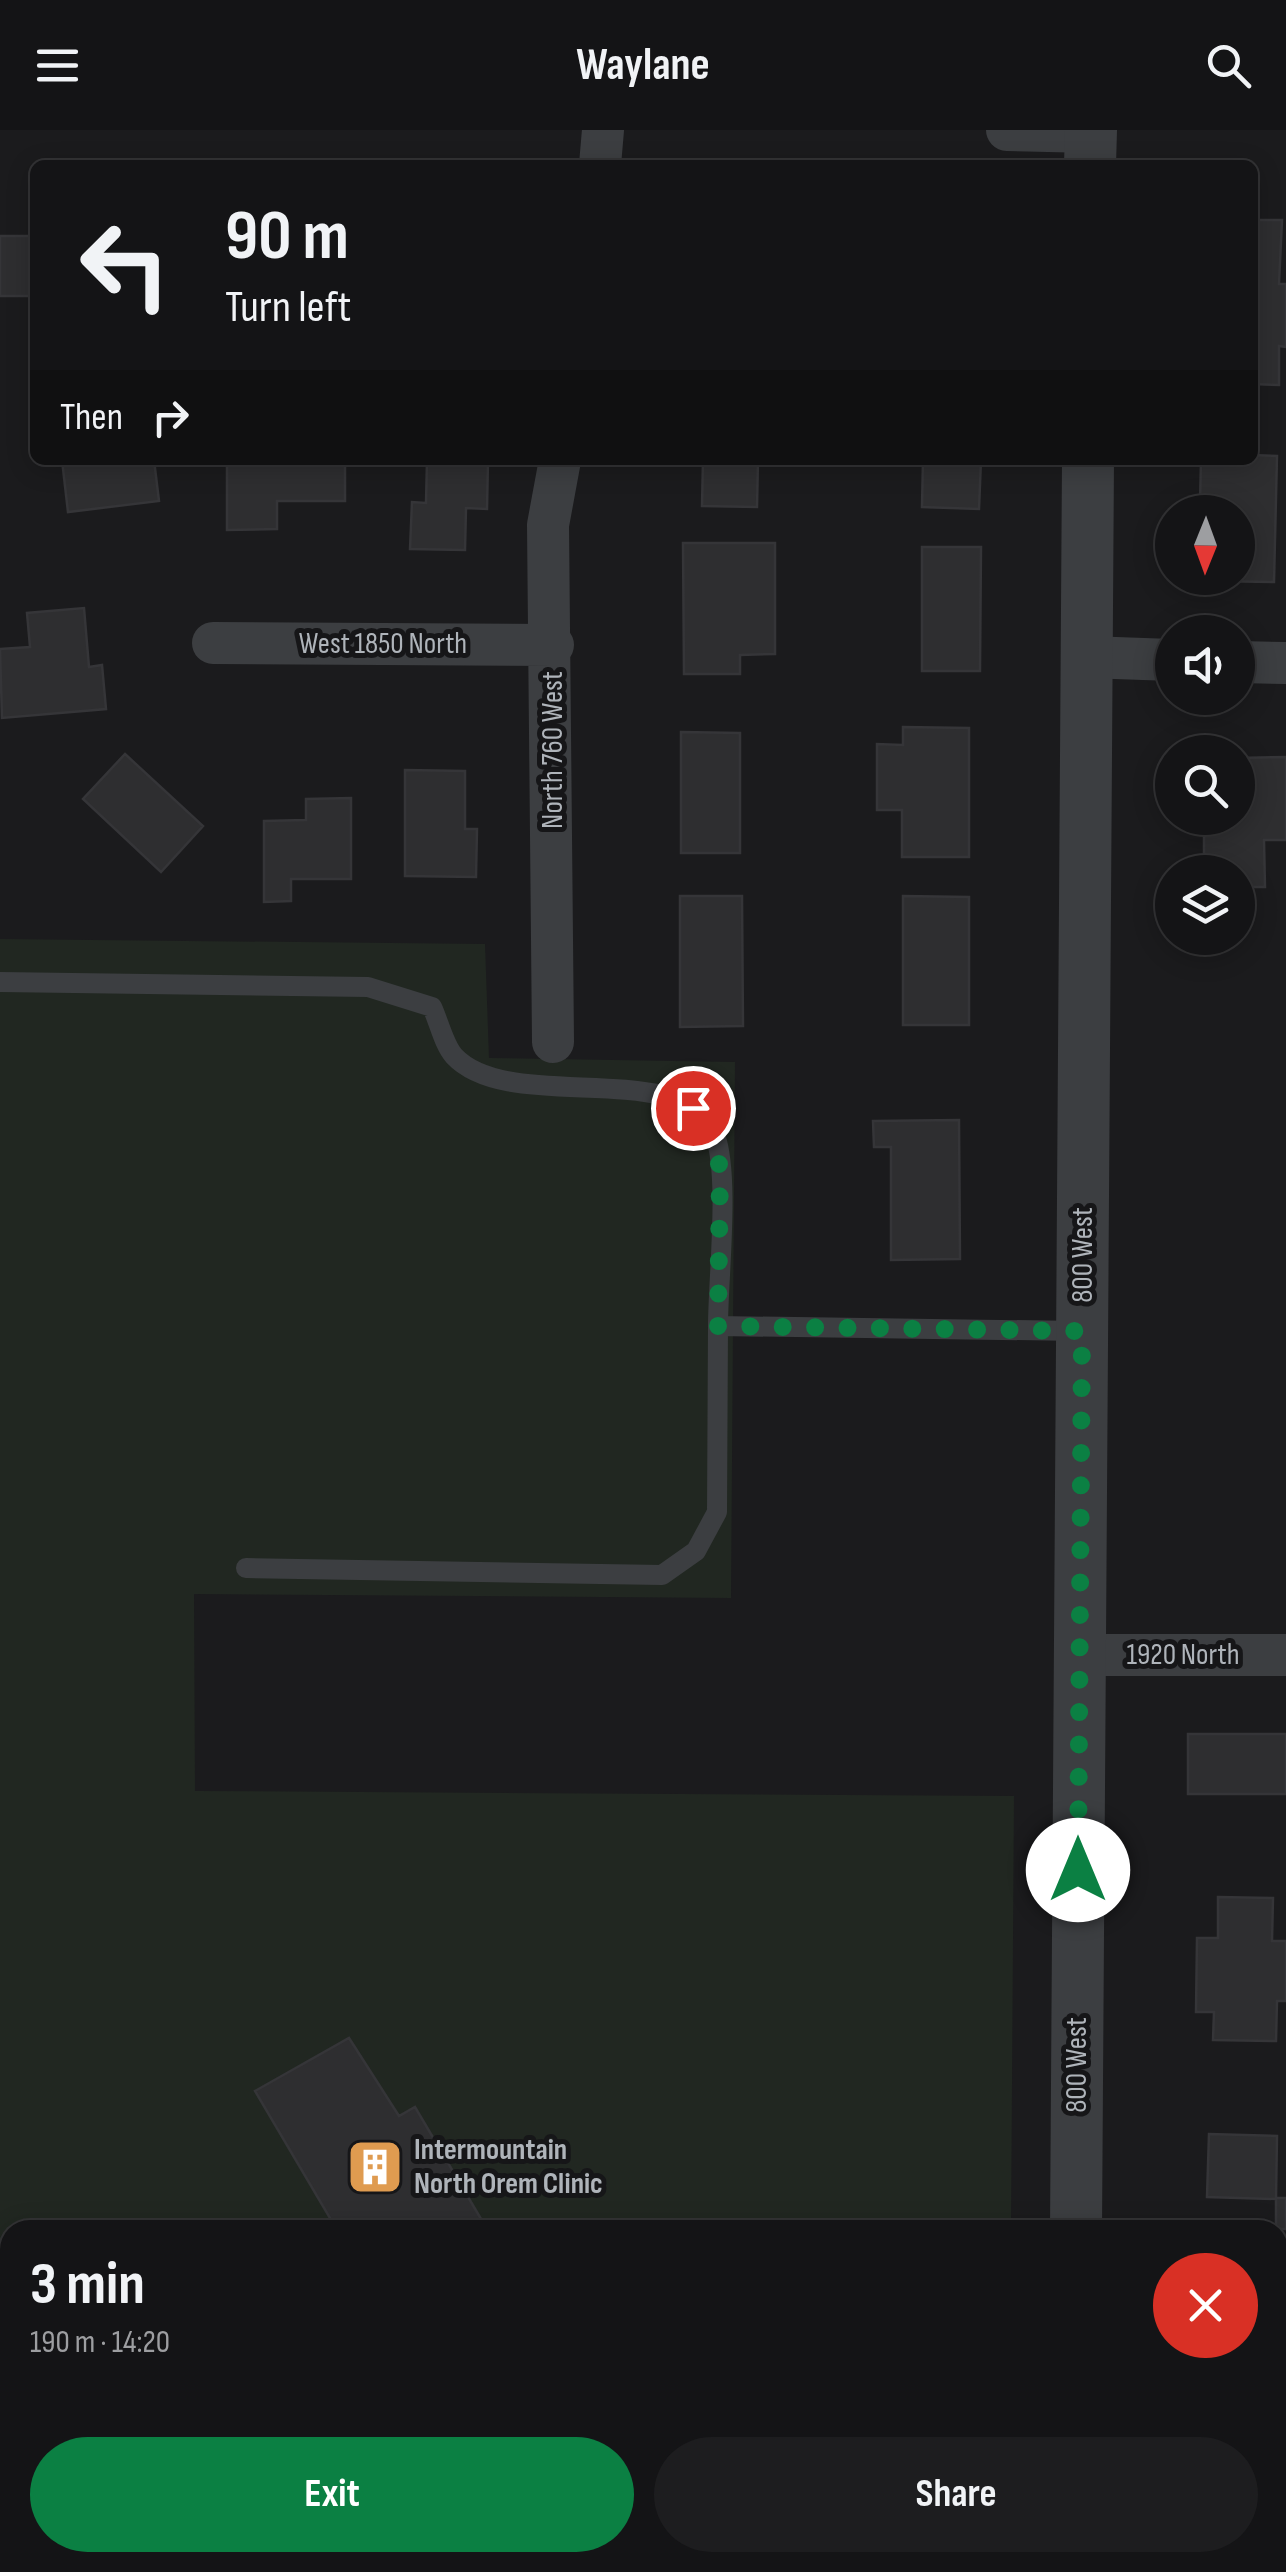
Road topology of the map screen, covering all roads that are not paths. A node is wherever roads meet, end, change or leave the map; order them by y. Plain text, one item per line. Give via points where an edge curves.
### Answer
1 (603, 130) edge
2 (1007, 130) edge
3 (1090, 142) edge
4 (600, 160) edge
5 (559, 465) edge
6 (1088, 465) edge
7 (213, 643) dead end
8 (552, 646) junction
9 (1087, 658) junction
10 (1155, 660) edge
11 (1255, 662) edge
12 (1286, 663) edge
13 (0, 982) edge
14 (553, 1042) dead end
15 (718, 1326) junction
16 (1082, 1331) junction
17 (246, 1568) dead end
18 (1080, 1655) junction
19 (1286, 1655) edge
20 (1076, 2220) edge

1 - 4 street
2 - 3 street
5 - 8 street, North 760 West via 548,525
6 - 9 street, 800 West
7 - 8 street, West 1850 North
8 - 14 street, North 760 West
9 - 10 street
9 - 16 street, 800 West
11 - 12 street
13 - 15 lane via 368,987 432,1008 452,1055 482,1076 652,1092 693,1108 715,1132 720,1172
15 - 16 lane
15 - 17 lane via 717,1512 696,1551 662,1575
16 - 18 street, 800 West
18 - 19 street, 1920 North
18 - 20 street, 800 West

